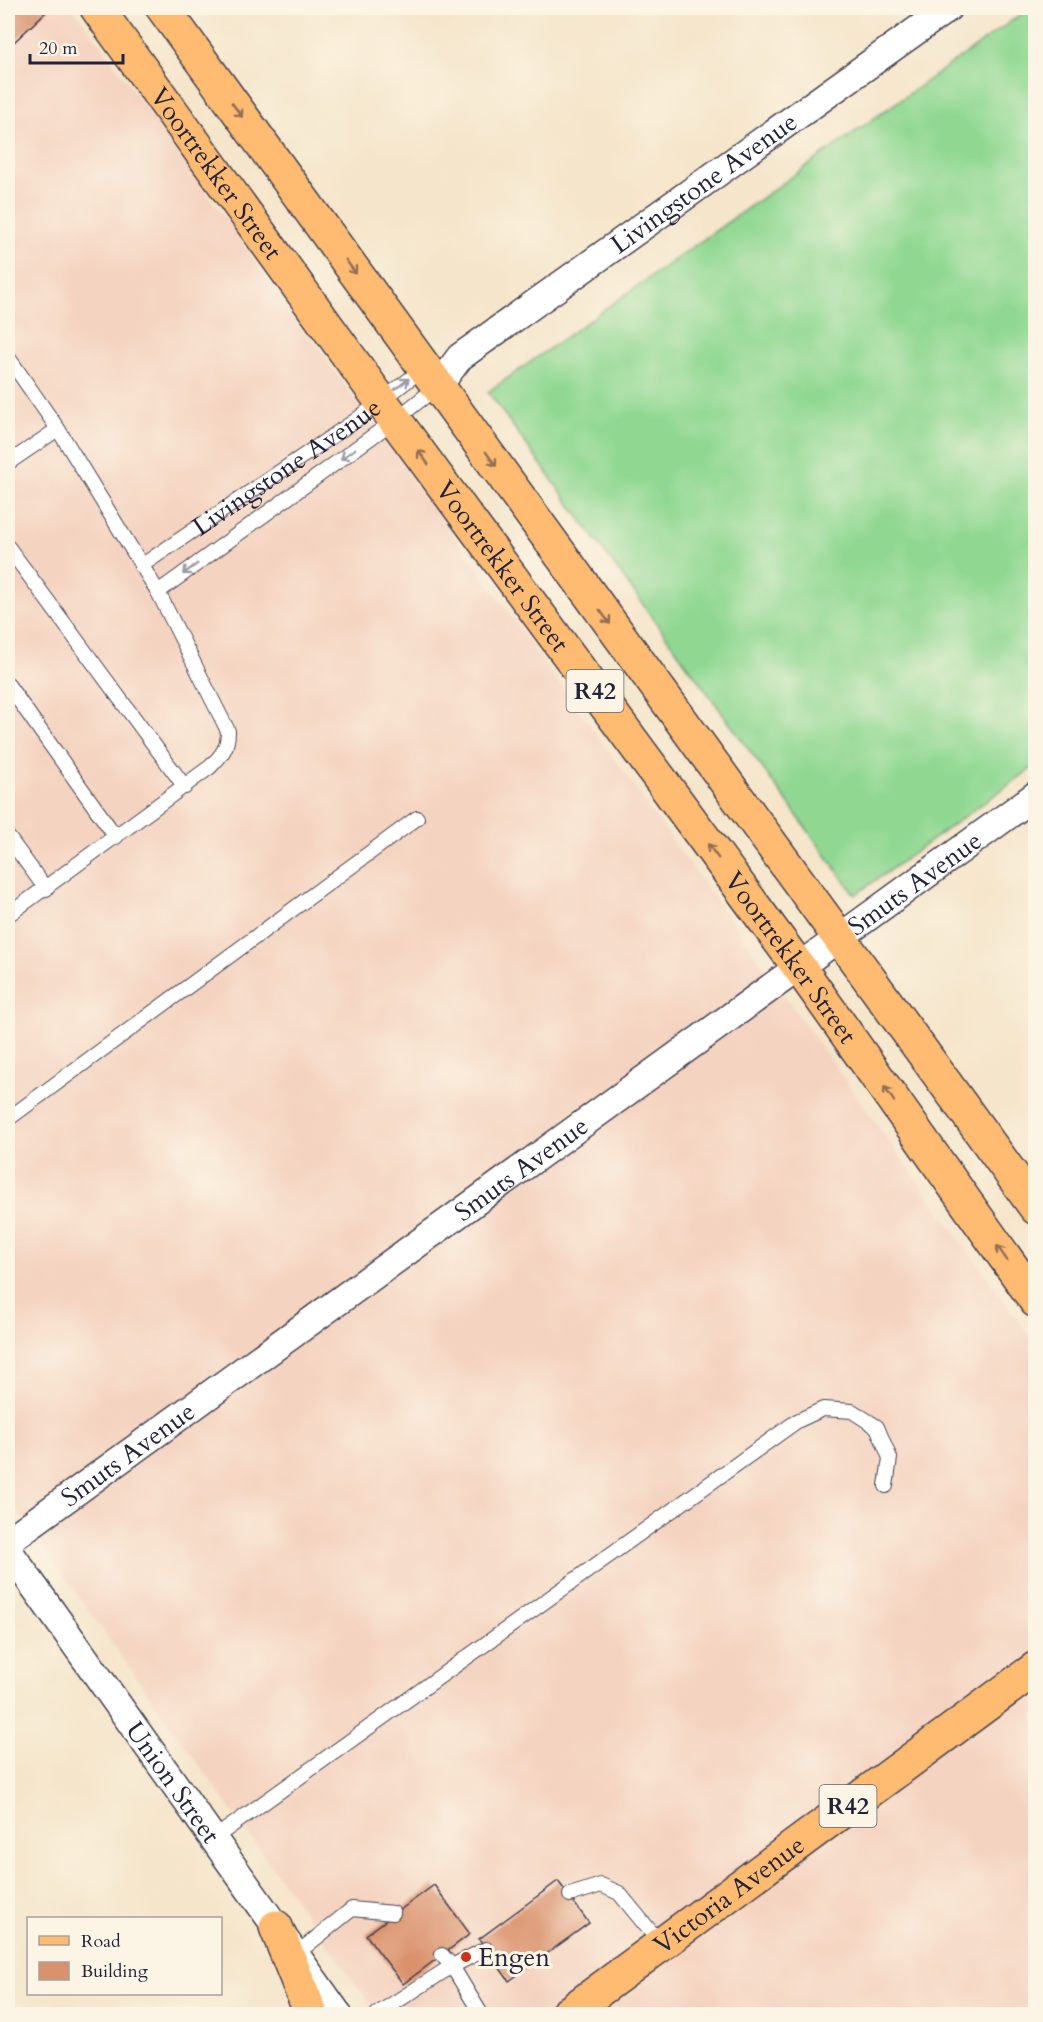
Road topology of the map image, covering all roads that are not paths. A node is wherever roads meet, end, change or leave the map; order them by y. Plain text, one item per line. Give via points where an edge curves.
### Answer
1 (97, 8) edge
2 (163, 8) edge
3 (948, 8) edge
4 (8, 357) edge
5 (431, 377) junction
6 (388, 410) junction
7 (58, 429) junction
8 (8, 463) edge
9 (8, 547) edge
10 (141, 566) junction
11 (158, 592) junction
12 (8, 686) edge
13 (185, 787) junction
14 (1035, 795) edge
15 (417, 818) dead end
16 (8, 837) edge
17 (116, 837) junction
18 (46, 889) junction
19 (8, 915) edge
20 (838, 938) junction
21 (799, 967) junction
22 (8, 1119) edge
23 (1035, 1208) edge
24 (1035, 1301) edge
25 (885, 1486) dead end
26 (8, 1541) edge
27 (8, 1550) edge
28 (1035, 1668) edge
29 (213, 1839) junction
30 (570, 1895) dead end
31 (393, 1912) dead end
32 (276, 1927) junction
33 (661, 1944) junction
34 (486, 1949) dead end
35 (295, 1955) junction
36 (442, 1955) dead end
37 (452, 1966) junction
38 (311, 2014) edge
39 (338, 2014) edge
40 (377, 2014) edge
41 (481, 2014) edge
42 (567, 2014) edge

1 - 6 main road, Voortrekker Street / R42
2 -> 5 main road, Voortrekker Street / R42
3 - 5 street, Livingstone Avenue
4 - 7 lane
6 -> 5 lane, Livingstone Avenue
5 - 6 lane, Livingstone Avenue
5 -> 20 main road, Voortrekker Street / R42
6 - 10 lane, Livingstone Avenue
6 -> 11 lane, Livingstone Avenue
21 -> 6 main road, Voortrekker Street / R42
7 - 8 lane
7 - 10 lane
9 - 13 lane
10 - 11 lane
11 - 13 lane via 228,731 223,755
12 - 17 lane
13 - 17 lane
14 - 20 street, Smuts Avenue
15 - 22 lane
16 - 18 lane
17 - 18 lane
18 - 19 lane
20 - 21 street, Smuts Avenue
20 - 23 main road, Voortrekker Street / R42
24 -> 21 main road, Voortrekker Street / R42
21 - 26 street, Smuts Avenue
25 - 29 lane via 890,1458 877,1427 852,1411 823,1409 797,1421
27 - 29 street, Union Street
28 - 33 main road, Victoria Avenue / R42
29 - 32 street, Union Street
30 - 33 lane via 601,1886 619,1893
31 - 35 lane via 352,1909
32 - 35 street, Union Street
32 - 38 main road
33 - 42 main road, Victoria Avenue / R42
34 - 37 lane
35 - 39 street, Union Street
36 - 37 lane
37 - 40 lane
37 - 41 lane

